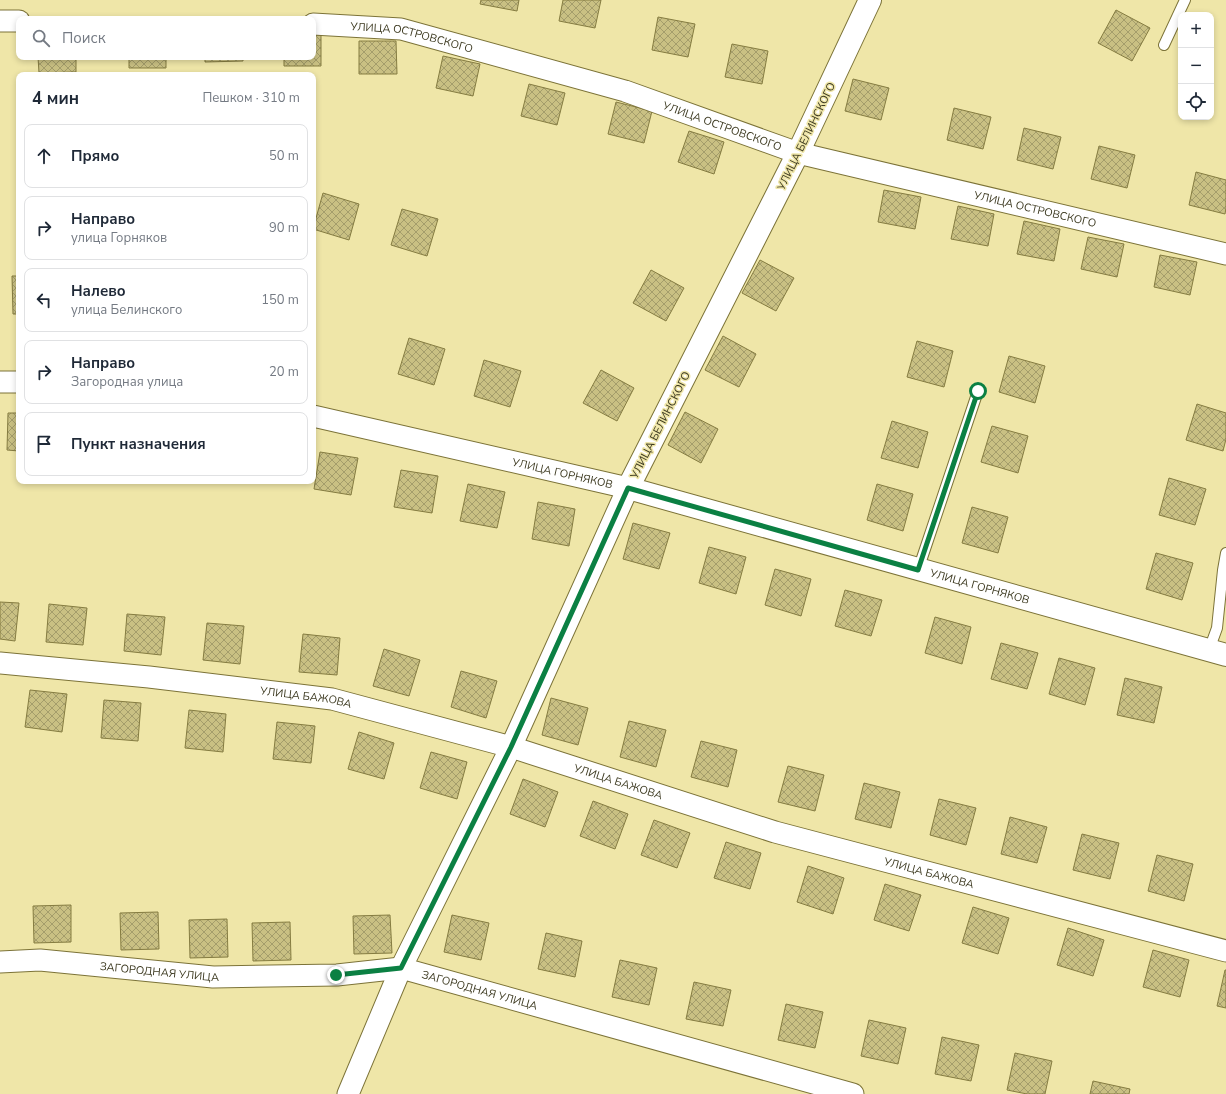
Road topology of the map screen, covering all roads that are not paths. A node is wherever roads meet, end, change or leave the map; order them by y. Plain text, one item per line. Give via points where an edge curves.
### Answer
1 (870, 0) edge
2 (1185, 0) edge
3 (0, 21) edge
4 (16, 21) edge
5 (316, 24) edge
6 (1164, 45) dead end
7 (798, 153) junction
8 (1226, 254) edge
9 (0, 382) edge
10 (16, 382) edge
11 (978, 391) dead end
12 (316, 417) edge
13 (628, 488) junction
14 (1226, 553) edge
15 (918, 570) junction
16 (1226, 618) edge
17 (1217, 628) junction
18 (1217, 653) edge
19 (0, 663) edge
20 (511, 747) junction
21 (1226, 951) edge
22 (0, 962) edge
23 (401, 968) junction
24 (348, 1094) edge
25 (853, 1094) edge

1 - 7 street, УЛИЦА БЕЛИНСКОГО
2 - 6 lane
3 - 4 street
5 - 7 street, УЛИЦА ОСТРОВСКОГО via 401,29 625,91
7 - 8 street, УЛИЦА ОСТРОВСКОГО
7 - 13 street, УЛИЦА БЕЛИНСКОГО
9 - 10 street
11 - 15 lane
12 - 13 street, УЛИЦА ГОРНЯКОВ
13 - 15 street, УЛИЦА ГОРНЯКОВ
13 - 20 street, УЛИЦА БЕЛИНСКОГО
14 - 17 lane
15 - 18 street, УЛИЦА ГОРНЯКОВ
16 - 17 lane
17 - 18 lane
19 - 20 street, УЛИЦА БАЖОВА via 149,676 332,699
20 - 21 street, УЛИЦА БАЖОВА via 775,832
20 - 23 street, УЛИЦА БЕЛИНСКОГО
22 - 23 street, ЗАГОРОДНАЯ УЛИЦА via 40,960 213,977 336,975
23 - 24 street, УЛИЦА БЕЛИНСКОГО
23 - 25 street, ЗАГОРОДНАЯ УЛИЦА

